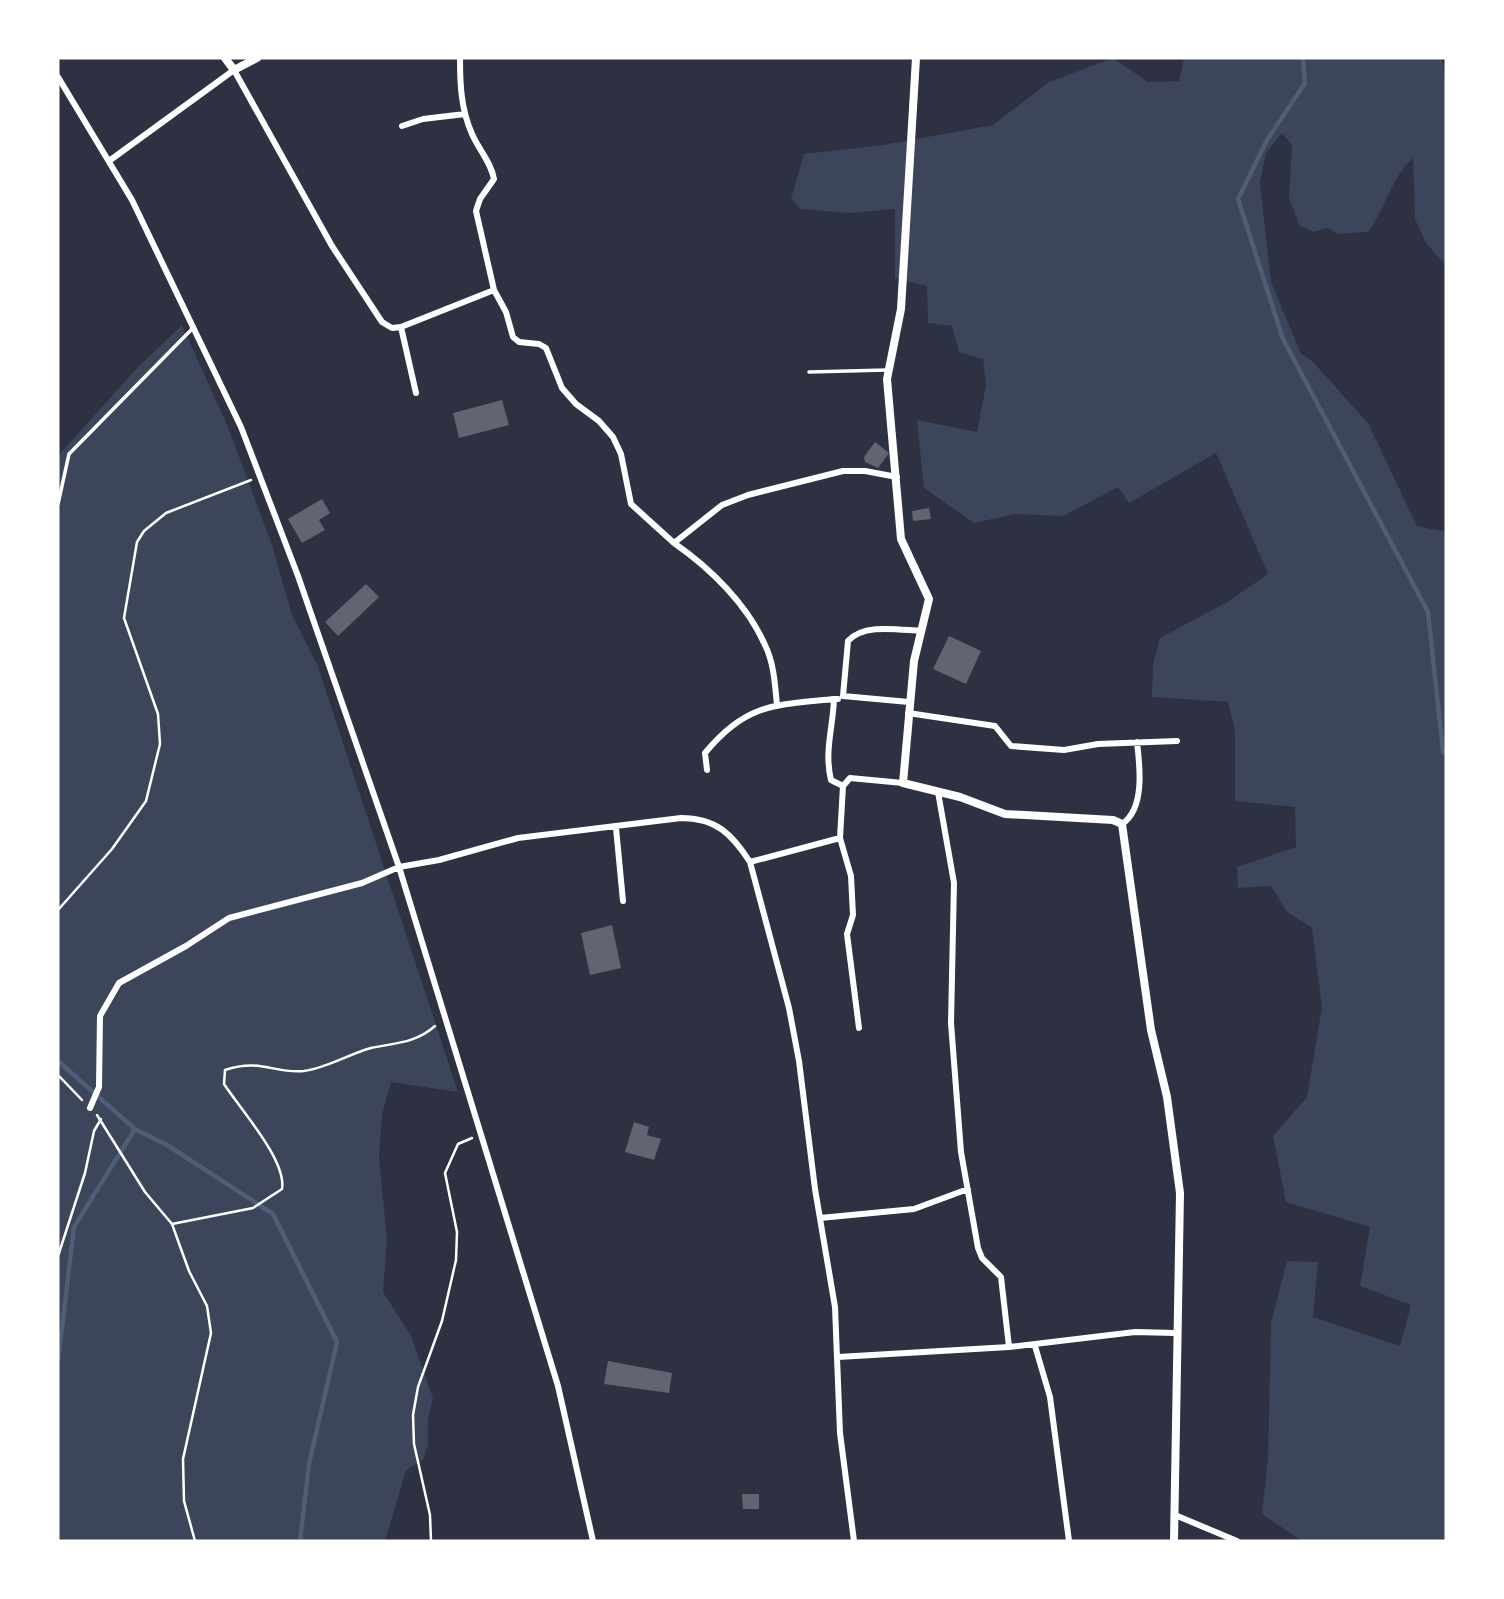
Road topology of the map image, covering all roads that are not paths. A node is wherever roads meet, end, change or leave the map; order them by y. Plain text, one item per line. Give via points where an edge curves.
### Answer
1 (225, 58) edge
2 (257, 58) edge
3 (460, 58) edge
4 (916, 58) edge
5 (234, 70) junction
6 (58, 77) edge
7 (465, 114) junction
8 (402, 126) dead end
9 (109, 161) junction
10 (494, 290) junction
11 (195, 326) junction
12 (401, 327) junction
13 (887, 370) junction
14 (809, 372) dead end
15 (416, 393) dead end
16 (897, 477) junction
17 (58, 504) edge
18 (674, 543) junction
19 (922, 631) junction
20 (843, 696) junction
21 (834, 699) junction
22 (909, 702) junction
23 (777, 705) junction
24 (908, 713) junction
25 (1177, 741) dead end
26 (1137, 742) junction
27 (707, 770) dead end
28 (903, 783) junction
29 (844, 786) junction
30 (938, 792) junction
31 (1122, 824) junction
32 (615, 828) junction
33 (840, 838) junction
34 (750, 862) junction
35 (399, 867) junction
36 (623, 901) dead end
37 (859, 1028) dead end
38 (90, 1108) dead end
39 (968, 1189) junction
40 (820, 1218) junction
41 (1175, 1333) junction
42 (1035, 1346) junction
43 (1009, 1347) junction
44 (838, 1357) junction
45 (1175, 1515) junction
46 (593, 1541) edge
47 (854, 1541) edge
48 (1069, 1541) edge
49 (1174, 1541) edge
50 (1237, 1541) edge

1 - 5 street
2 - 5 street
3 - 7 street
4 - 13 street via 901,309
5 - 9 street
5 - 12 street via 332,246 375,313 392,328
6 - 9 street
7 - 8 street
7 - 10 street via 494,179 476,211
9 - 11 street
10 - 12 street
10 - 18 street via 515,341 546,348 562,388 613,437 631,504
11 - 17 lane via 69,454
11 - 35 street via 262,479
12 - 15 street
13 - 14 lane
13 - 16 street
16 - 18 street via 843,471 748,495 722,505
16 - 19 street via 903,545 929,599
18 - 23 street via 703,564 755,626 773,669
19 - 20 street via 854,634 848,641
19 - 22 street
20 - 21 street
20 - 22 street
21 - 23 street
21 - 29 street via 827,763 831,780
22 - 24 street
23 - 27 street via 752,712 709,748
24 - 26 street via 995,726 1011,746 1035,750
24 - 28 street
25 - 26 street
26 - 31 street via 1136,802 1131,818
28 - 29 street via 850,778
28 - 30 street
29 - 33 street
30 - 31 street via 1005,814
30 - 39 street via 954,883 951,1023
31 - 41 street via 1151,1030 1178,1172
32 - 34 street via 681,818 707,821 732,835
32 - 35 street via 517,838
32 - 36 street
33 - 34 street
33 - 37 street via 851,876 853,915 847,934
34 - 40 street via 794,1029
35 - 38 street via 362,883 229,918 119,983 100,1016 99,1087
35 - 46 street via 558,1386
39 - 40 street via 914,1209
39 - 43 street via 978,1248 1001,1277
40 - 44 street via 831,1269
41 - 42 street via 1135,1332
41 - 45 street
42 - 43 street
42 - 48 street via 1050,1397
43 - 44 street
44 - 47 street via 840,1433
45 - 49 street
45 - 50 street

